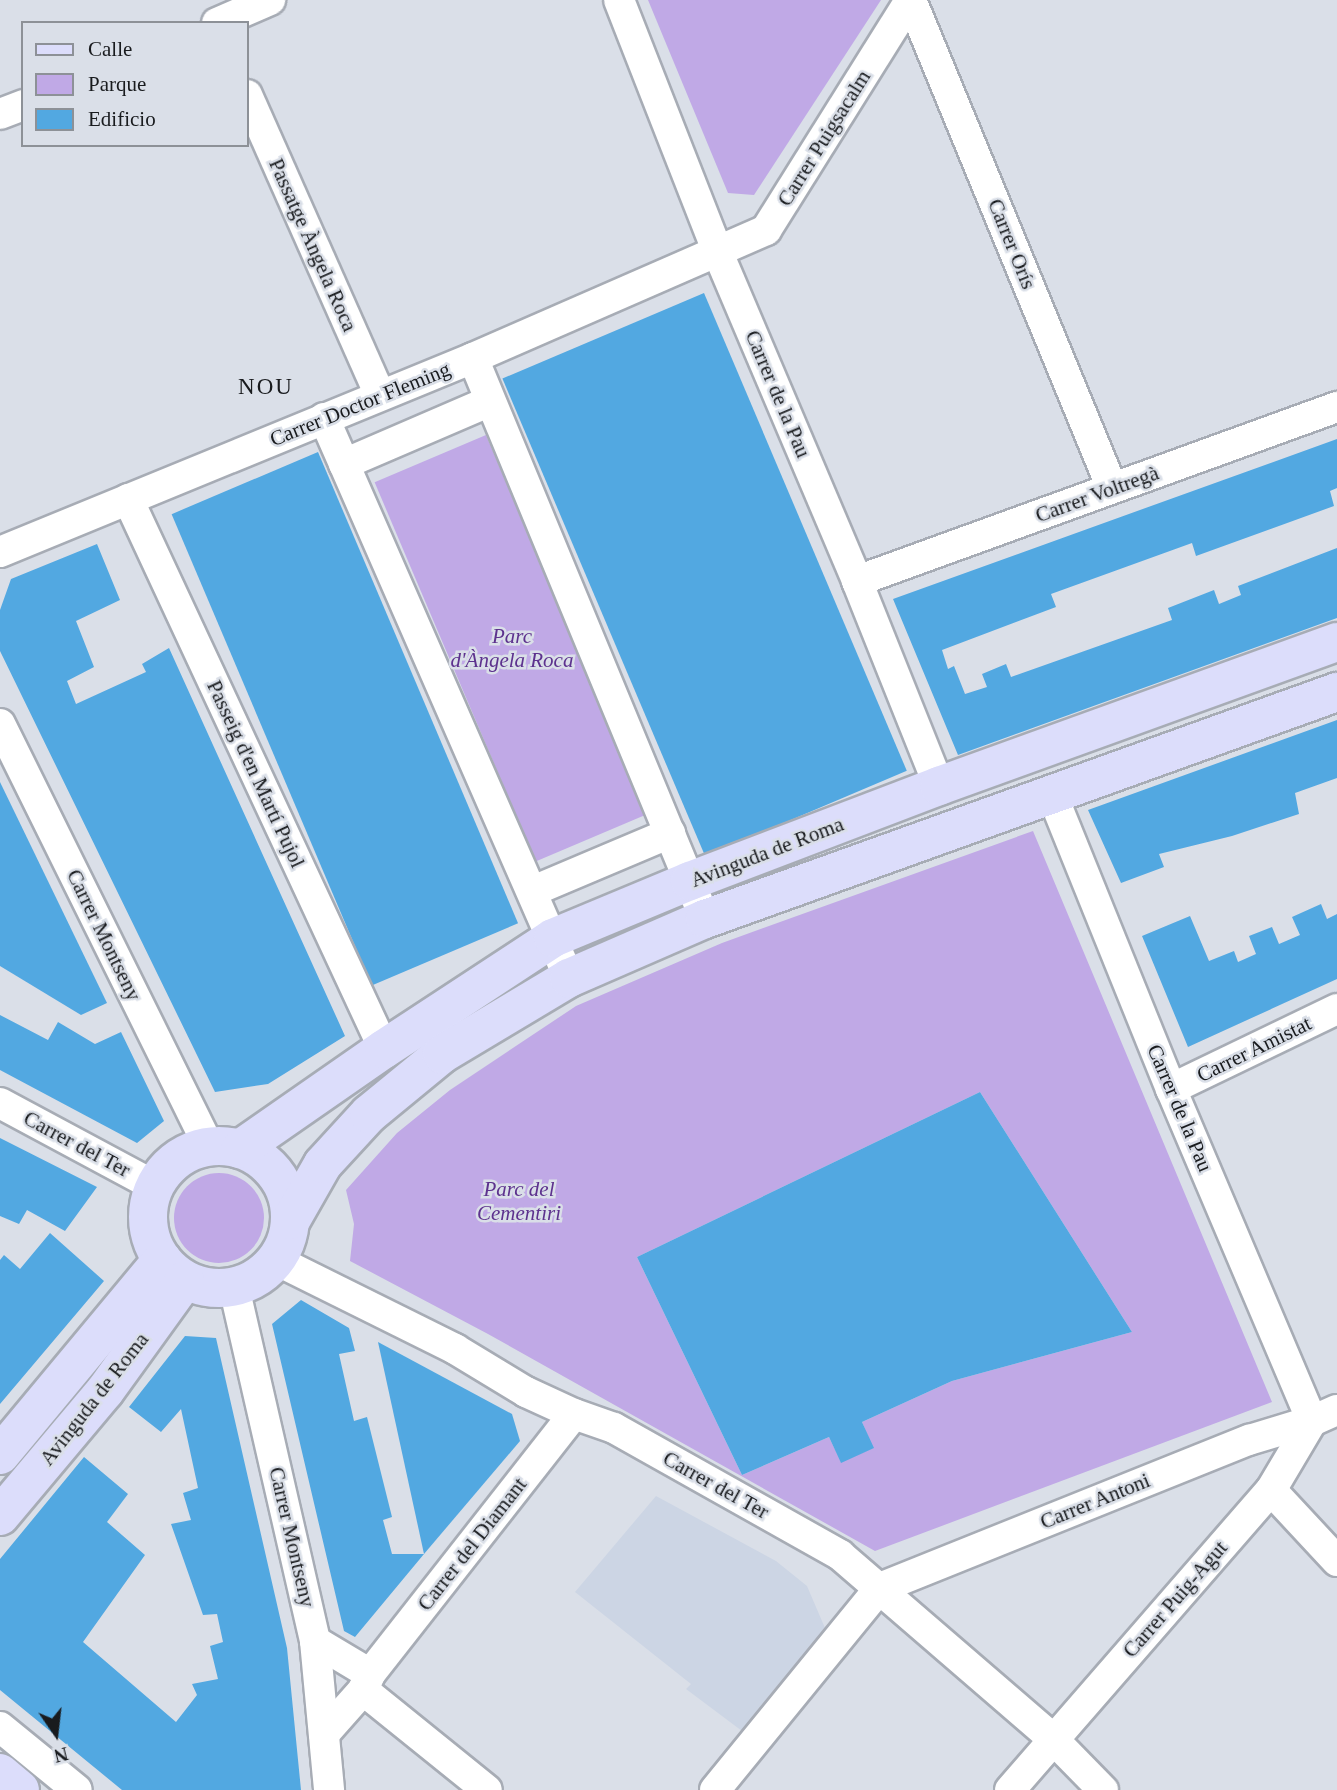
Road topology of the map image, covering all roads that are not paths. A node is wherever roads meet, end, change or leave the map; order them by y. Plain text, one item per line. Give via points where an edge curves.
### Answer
1 (270, 0) edge
2 (619, 0) edge
3 (911, 0) edge
4 (221, 21) edge
5 (248, 97) edge
6 (21, 106) edge
7 (0, 114) edge
8 (718, 253) junction
9 (472, 358) junction
10 (380, 395) junction
11 (490, 401) junction
12 (1337, 407) edge
13 (324, 418) junction
14 (344, 464) junction
15 (1112, 488) junction
16 (128, 499) junction
17 (0, 552) edge
18 (857, 581) junction
19 (1337, 642) edge
20 (1337, 692) edge
21 (0, 723) edge
22 (939, 786) junction
23 (1052, 794) junction
24 (670, 833) junction
25 (690, 881) junction
26 (533, 891) junction
27 (705, 919) junction
28 (553, 938) junction
29 (569, 978) junction
30 (1337, 1009) edge
31 (384, 1049) junction
32 (1171, 1089) junction
33 (0, 1103) edge
34 (225, 1148) junction
35 (155, 1186) junction
36 (291, 1220) junction
37 (276, 1260) junction
38 (174, 1270) junction
39 (234, 1287) junction
40 (574, 1414) junction
41 (1324, 1415) edge
42 (0, 1455) edge
43 (1271, 1490) junction
44 (0, 1516) edge
45 (1337, 1561) edge
46 (880, 1588) junction
47 (316, 1641) junction
48 (367, 1682) junction
49 (0, 1727) edge
50 (324, 1734) junction
51 (1052, 1738) junction
52 (0, 1773) edge
53 (20, 1790) edge
54 (77, 1790) edge
55 (329, 1790) edge
56 (487, 1790) edge
57 (715, 1790) edge
58 (1010, 1790) edge
59 (1103, 1790) edge

1 - 4 street
2 - 8 street, Carrer de la Pau
3 - 8 street, Carrer Puigsacalm via 766,230
3 - 15 street, Carrer Orís
5 - 10 street, Passatge Àngela Roca
6 - 7 street
8 - 9 street, Carrer Doctor Fleming
8 - 18 street, Carrer de la Pau
9 - 10 street, Carrer Doctor Fleming
9 - 11 street
10 - 13 street, Carrer Doctor Fleming
11 - 14 street
11 - 24 street
12 - 15 street, Carrer Voltregà
13 - 14 street
13 - 16 street, Carrer Doctor Fleming
14 - 26 street
15 - 18 street, Carrer Voltregà
16 - 17 street, Carrer Doctor Fleming
16 - 31 street, Passeig d'en Martí Pujol
18 - 22 street, Carrer de la Pau
19 - 22 street, Avinguda de Roma
20 - 23 street, Avinguda de Roma
21 - 34 street, Carrer Montseny
22 - 25 street, Avinguda de Roma
23 - 27 street, Avinguda de Roma
23 - 32 street, Carrer de la Pau
24 - 25 street
24 - 26 street
25 - 27 street
25 - 28 street, Avinguda de Roma
26 - 28 street
27 - 29 street, Avinguda de Roma
28 - 29 street
28 - 31 street, Avinguda de Roma
29 - 36 street, Avinguda de Roma via 442,1054 369,1114 323,1164
30 - 32 street, Carrer Amistat
31 - 34 street, Avinguda de Roma
32 - 41 street, Carrer de la Pau
33 - 35 street, Carrer del Ter
34 - 35 street via 187,1154 169,1167
34 - 36 street via 267,1164 285,1190
35 - 38 street via 148,1211 151,1237
36 - 37 street via 287,1241
37 - 39 street via 258,1277
37 - 40 street, Carrer del Ter
38 - 39 street via 209,1288
38 - 42 street, Avinguda de Roma
38 - 44 street, Avinguda de Roma via 105,1391
39 - 47 street, Carrer Montseny
40 - 46 street, Carrer del Ter via 614,1428 832,1550
40 - 48 street, Carrer del Diamant
41 - 43 street, Carrer Puig-Agut
41 - 46 street, Carrer Antoni via 1249,1440
43 - 45 street
43 - 51 street, Carrer Puig-Agut
46 - 51 street, Carrer del Ter
46 - 57 street
47 - 48 street
47 - 50 street, Carrer Montseny
48 - 50 street, Carrer del Diamant
48 - 56 street
49 - 54 street
50 - 55 street, Carrer Montseny
51 - 58 street, Carrer Puig-Agut
51 - 59 street, Carrer del Ter
52 - 53 street

